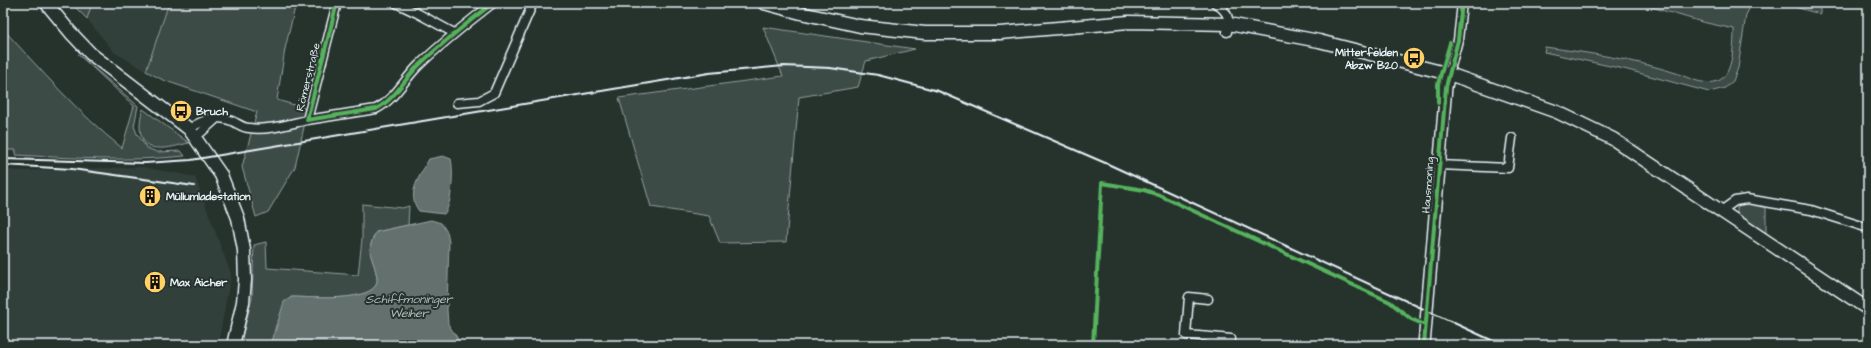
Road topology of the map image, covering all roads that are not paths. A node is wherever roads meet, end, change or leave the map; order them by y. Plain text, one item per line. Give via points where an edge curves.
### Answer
1 (46, 3) edge
2 (337, 3) edge
3 (396, 3) edge
4 (493, 3) edge
5 (533, 3) edge
6 (764, 3) edge
7 (1215, 3) edge
8 (1462, 3) edge
9 (1228, 28) junction
10 (454, 33) junction
11 (1449, 74) junction
12 (457, 103) dead end
13 (218, 117) junction
14 (307, 120) junction
15 (193, 133) junction
16 (1512, 138) dead end
17 (1439, 165) junction
18 (1721, 211) junction
19 (1868, 228) edge
20 (1208, 299) dead end
21 (1868, 309) edge
22 (1231, 339) dead end
23 (1211, 341) edge
24 (233, 345) edge
25 (1424, 345) edge

1 - 15 main road via 92,54
2 - 14 street, Römerstraße
3 - 10 street
4 - 10 street, Römerstraße
5 - 12 street via 494,93 479,101
6 - 9 main road via 801,14 860,26 925,33 1000,33 1129,22
7 - 9 street via 1226,10
8 - 11 street via 1458,40
9 - 11 main road via 1325,42
10 - 14 street, Römerstraße via 417,67 384,105 376,109
11 - 17 street, Hausmoning
11 - 18 main road via 1542,106 1585,124 1639,155
13 - 14 street, Römerstraße via 247,128 260,129
13 - 15 street
13 - 15 street via 204,120
15 - 24 main road via 230,194 243,242 243,302
16 - 17 street, Hausmoning via 1508,168
17 - 25 street, Hausmoning
18 - 19 street via 1735,201 1747,199 1811,210
18 - 21 main road
20 - 23 street via 1190,297 1186,335
22 - 23 street

